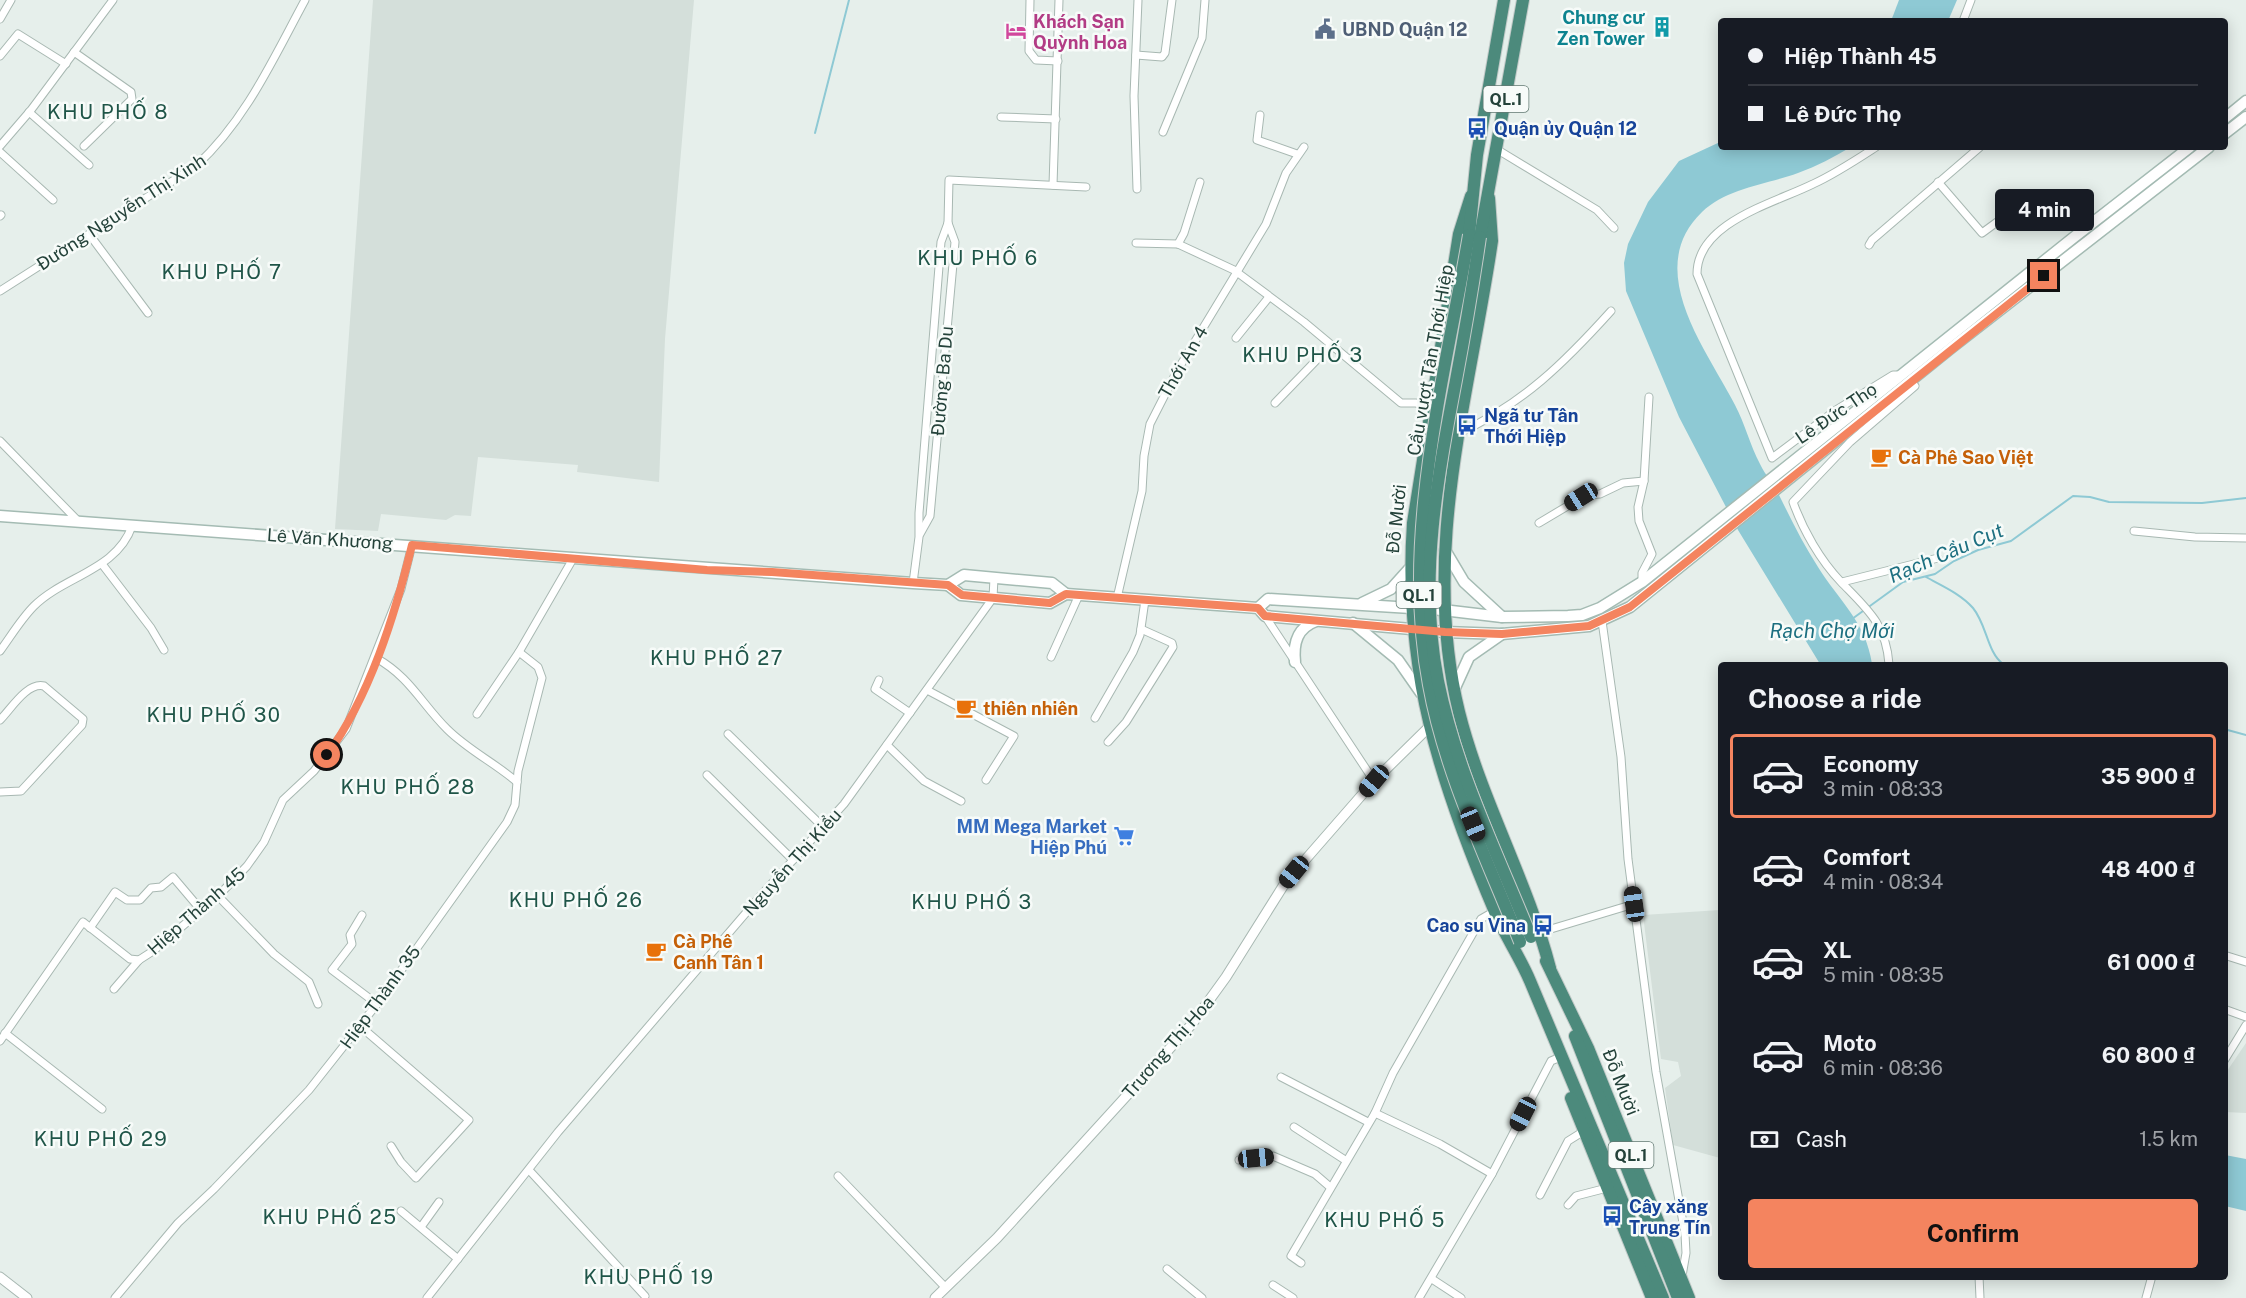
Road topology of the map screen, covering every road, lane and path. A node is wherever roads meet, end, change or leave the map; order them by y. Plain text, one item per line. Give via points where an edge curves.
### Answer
1 (11, 0) edge
2 (113, 0) edge
3 (305, 0) edge
4 (1030, 0) edge
5 (1059, 0) edge
6 (1138, 0) edge
7 (1172, 0) edge
8 (1205, 0) edge
9 (1504, 0) edge
10 (1523, 0) edge
11 (1971, 0) edge
12 (1964, 18) edge
13 (1, 19) edge
14 (74, 52) junction
15 (1136, 55) junction
16 (0, 56) edge
17 (1058, 61) junction
18 (66, 64) junction
19 (2246, 101) edge
20 (29, 112) junction
21 (1260, 115) dead end
22 (2228, 116) edge
23 (1001, 117) dead end
24 (2246, 117) edge
25 (1056, 119) junction
26 (2228, 131) edge
27 (1163, 132) dead end
28 (0, 146) edge
29 (84, 146) dead end
30 (1304, 147) dead end
31 (1498, 150) junction
32 (1871, 150) edge
33 (1976, 150) edge
34 (2186, 150) edge
35 (2205, 150) edge
36 (1297, 154) junction
37 (89, 165) dead end
38 (1200, 182) dead end
39 (1938, 182) junction
40 (1053, 186) junction
41 (1086, 187) dead end
42 (1137, 189) dead end
43 (2034, 195) dead end
44 (1471, 196) junction
45 (1489, 198) junction
46 (53, 200) dead end
47 (948, 223) junction
48 (2091, 224) junction
49 (1614, 228) dead end
50 (2099, 233) junction
51 (89, 234) junction
52 (1475, 236) junction
53 (1136, 243) dead end
54 (1178, 244) junction
55 (1869, 245) dead end
56 (1237, 275) junction
57 (0, 291) edge
58 (1269, 297) junction
59 (1611, 311) dead end
60 (148, 313) dead end
61 (1236, 338) dead end
62 (1331, 345) junction
63 (945, 356) junction
64 (932, 358) junction
65 (1901, 375) junction
66 (1915, 386) dead end
67 (1649, 397) dead end
68 (1275, 403) dead end
69 (1429, 408) junction
70 (1459, 433) junction
71 (0, 441) edge
72 (1787, 473) junction
73 (1644, 480) junction
74 (0, 516) edge
75 (78, 521) junction
76 (1539, 523) dead end
77 (132, 526) junction
78 (2134, 531) dead end
79 (1712, 534) junction
80 (919, 537) junction
81 (2246, 538) edge
82 (412, 545) junction
83 (1443, 546) junction
84 (574, 557) junction
85 (1938, 558) dead end
86 (102, 564) junction
87 (1410, 574) junction
88 (994, 578) junction
89 (1442, 581) junction
90 (1642, 582) junction
91 (1842, 582) junction
92 (913, 583) junction
93 (948, 585) junction
94 (1066, 594) junction
95 (1079, 595) junction
96 (993, 598) junction
97 (1117, 598) junction
98 (1145, 600) junction
99 (1358, 605) junction
100 (1411, 608) junction
101 (1600, 608) junction
102 (1443, 610) junction
103 (1262, 612) junction
104 (1502, 617) junction
105 (1319, 620) junction
106 (1602, 621) junction
107 (1352, 623) junction
108 (1141, 629) junction
109 (1413, 629) junction
110 (1445, 632) junction
111 (1502, 634) junction
112 (0, 650) edge
113 (164, 650) dead end
114 (519, 652) junction
115 (1448, 655) junction
116 (1051, 657) dead end
117 (376, 658) junction
118 (1416, 658) junction
119 (1295, 662) junction
120 (1889, 662) edge
121 (879, 680) dead end
122 (927, 690) junction
123 (1454, 690) junction
124 (1421, 693) junction
125 (910, 713) junction
126 (477, 714) dead end
127 (1095, 718) dead end
128 (0, 720) edge
129 (1429, 727) junction
130 (728, 734) dead end
131 (1108, 742) dead end
132 (887, 745) junction
133 (707, 776) dead end
134 (986, 780) dead end
135 (1374, 781) junction
136 (518, 782) junction
137 (0, 792) edge
138 (961, 801) dead end
139 (822, 826) junction
140 (793, 860) junction
141 (218, 896) junction
142 (1634, 904) junction
143 (201, 910) junction
144 (1495, 911) junction
145 (362, 915) dead end
146 (90, 928) junction
147 (1530, 937) junction
148 (2228, 956) edge
149 (139, 960) junction
150 (2246, 962) edge
151 (1527, 974) junction
152 (114, 988) dead end
153 (318, 1004) dead end
154 (377, 1004) junction
155 (2228, 1010) edge
156 (1570, 1015) junction
157 (2246, 1017) edge
158 (2246, 1025) edge
159 (360, 1026) junction
160 (5, 1033) junction
161 (0, 1041) edge
162 (2228, 1054) edge
163 (1563, 1056) junction
164 (1281, 1077) dead end
165 (102, 1109) dead end
166 (1375, 1113) junction
167 (1368, 1122) junction
168 (1294, 1126) dead end
169 (1584, 1131) junction
170 (391, 1146) dead end
171 (1239, 1160) dead end
172 (1346, 1160) junction
173 (529, 1170) junction
174 (1492, 1174) junction
175 (838, 1176) dead end
176 (1330, 1187) junction
177 (1607, 1188) junction
178 (1539, 1195) dead end
179 (439, 1202) dead end
180 (1568, 1205) dead end
181 (401, 1211) dead end
182 (421, 1227) junction
183 (458, 1259) junction
184 (1301, 1263) dead end
185 (1167, 1269) dead end
186 (0, 1277) edge
187 (1432, 1279) junction
188 (1681, 1279) junction
189 (1979, 1280) edge
190 (2151, 1280) edge
191 (1274, 1285) dead end
192 (945, 1287) junction
193 (1677, 1295) edge
194 (645, 1296) dead end
195 (27, 1298) edge
196 (114, 1298) edge
197 (427, 1298) edge
198 (935, 1298) edge
199 (1202, 1298) edge
200 (1293, 1298) edge
201 (1419, 1298) edge
202 (1461, 1298) edge
203 (1652, 1298) edge
204 (1663, 1298) edge
205 (1689, 1298) edge
206 (1980, 1298) edge
207 (2146, 1298) edge

1 - 13 street
2 - 14 street
3 - 51 street, Đường Nguyễn Thị Xinh via 246,109 220,144 196,166
4 - 17 street via 1029,51 1036,60
5 - 17 street
6 - 15 street
7 - 15 street via 1165,53 1162,57
8 - 27 street via 1202,38
9 - 44 highway, Đỗ Mười / QL.1
10 - 31 highway, Đỗ Mười / QL.1
11 - 12 street
14 - 18 street
14 - 29 street via 131,92 132,99
15 - 42 street
16 - 18 street via 18,34
17 - 25 street
18 - 20 street
19 - 22 main road
20 - 28 street
20 - 37 street
21 - 36 street via 1257,140
23 - 25 street
24 - 26 main road
25 - 40 street
28 - 46 street
30 - 36 street, Thới An 4
31 - 45 highway, Đỗ Mười / QL.1
31 - 49 street via 1597,210
32 - 65 street, Lê Đức Thọ via 1813,184 1740,215 1707,245 1697,259 1697,274 1772,458 1836,411 1893,375
33 - 39 street
34 - 48 main road, Lê Đức Thọ
35 - 50 main road, Lê Đức Thọ
36 - 56 street, Thới An 4 via 1266,224
38 - 54 street
39 - 43 street via 1982,233
39 - 55 street
40 - 41 street
40 - 47 street, Đường Ba Du via 949,180
44 - 52 highway, Đỗ Mười / QL.1
44 - 69 highway, Đỗ Mười / QL.1 via 1459,234
45 - 52 highway, Đỗ Mười / QL.1
45 - 70 highway, Đỗ Mười / QL.1 via 1492,241
47 - 63 street, Đường Ba Du via 955,243
47 - 64 street, Đường Ba Du via 941,242
48 - 50 main road
48 - 65 main road, Lê Đức Thọ
50 - 72 main road, Lê Đức Thọ
51 - 57 street, Đường Nguyễn Thị Xinh
51 - 60 street
52 - 147 highway, Cầu vượt Tân Thới Hiệp / QL.1, bridge via 1435,498 1430,619 1438,680 1455,746
53 - 54 street
54 - 56 street via 1215,259
56 - 58 street
56 - 97 street, Thới An 4 via 1177,371 1150,424 1142,490
58 - 61 street
58 - 62 street
59 - 70 street via 1570,357 1519,400
62 - 68 street
62 - 69 street via 1401,404
63 - 64 street
63 - 80 street, Đường Ba Du via 930,516
64 - 80 street, Đường Ba Du
65 - 72 main road, Lê Đức Thọ
66 - 91 street, Lê Đức Thọ via 1850,442 1793,502 1800,522
67 - 73 street
69 - 87 highway, Đỗ Mười / QL.1
70 - 83 highway, Đỗ Mười / QL.1
71 - 75 street
72 - 79 main road
73 - 76 street via 1586,495
73 - 90 street via 1639,514 1652,554 1642,573
74 - 75 main road, Lê Văn Khương
75 - 77 main road, Lê Văn Khương
77 - 82 main road, Lê Văn Khương
77 - 86 street via 124,544
78 - 81 street
79 - 90 main road
79 - 106 main road via 1630,607
80 - 92 street, Đường Ba Du
82 - 84 main road, Lê Văn Khương
82 - 117 street, Hiệp Thành 45
83 - 89 highway, Đỗ Mười / QL.1
83 - 104 main road via 1464,582
84 - 92 main road, Lê Văn Khương
84 - 114 street
85 - 91 street
86 - 112 street via 34,606
86 - 113 street
87 - 89 highway
87 - 99 main road via 1377,598
87 - 100 highway, Đỗ Mười / QL.1
88 - 93 main road, Lê Văn Khương via 964,575
88 - 94 main road, Lê Văn Khương via 1052,583
88 - 96 street
89 - 102 highway, Đỗ Mười / QL.1
90 - 101 main road
91 - 120 street via 1877,620
92 - 93 main road, Lê Văn Khương
93 - 96 main road, Lê Văn Khương via 962,595
94 - 95 main road, Lê Văn Khương
94 - 96 main road, Lê Văn Khương via 1050,603
95 - 97 main road, Lê Văn Khương
95 - 116 street
96 - 122 street, Nguyễn Thị Kiểu
97 - 98 main road, Lê Văn Khương
98 - 103 main road, Lê Văn Khương
98 - 108 street
99 - 100 main road, Lê Văn Khương
99 - 103 main road, Lê Văn Khương via 1268,599
100 - 102 main road, Lê Văn Khương
100 - 109 highway, Đỗ Mười / QL.1
101 - 104 main road via 1582,615
101 - 106 main road
102 - 104 main road
102 - 110 highway, Đỗ Mười / QL.1
103 - 105 main road, Lê Văn Khương
103 - 119 street
105 - 107 main road, Lê Văn Khương
105 - 119 main road via 1299,633 1293,649
106 - 111 main road
106 - 142 street via 1621,757
107 - 109 main road, Lê Văn Khương
107 - 124 main road via 1398,660
108 - 127 street via 1133,652
108 - 131 street via 1173,647 1126,722
109 - 110 main road, Lê Văn Khương
109 - 118 highway, Đỗ Mười / QL.1
110 - 111 main road
110 - 115 highway, Đỗ Mười / QL.1
111 - 123 main road via 1469,657
114 - 126 street
114 - 136 street, Hiệp Thành 35 via 538,667 542,678
115 - 118 highway
115 - 123 highway, Đỗ Mười / QL.1
117 - 136 street via 409,682 447,728
117 - 141 street, Hiệp Thành 45 via 346,729 314,771 284,800 264,842
118 - 124 highway, Đỗ Mười / QL.1
119 - 135 street
121 - 125 street via 875,689
122 - 125 street, Nguyễn Thị Kiểu
122 - 134 street via 1014,736
123 - 147 highway, Đỗ Mười / QL.1
124 - 129 highway, Đỗ Mười / QL.1
125 - 132 street, Nguyễn Thị Kiểu
128 - 137 street via 38,684 83,719 82,725 21,791
129 - 135 street, Trương Thị Hoa
129 - 144 highway, Đỗ Mười / QL.1
130 - 139 street
132 - 138 street via 924,781
132 - 139 street, Nguyễn Thị Kiểu via 844,804
133 - 140 street
135 - 192 street, Trương Thị Hoa via 1286,883 1192,1024 997,1238
136 - 154 street, Hiệp Thành 35 via 515,805 490,848
139 - 140 street, Nguyễn Thị Kiểu
140 - 173 street, Nguyễn Thị Kiểu
141 - 143 street, Hiệp Thành 45
141 - 153 street via 274,954 309,982
142 - 147 street
142 - 188 street via 1656,1072 1685,1234
143 - 146 street via 173,877 150,888 140,900 127,900 116,892
143 - 149 street, Hiệp Thành 45
144 - 151 highway, Đỗ Mười / QL.1
144 - 166 street via 1481,919 1393,1073
145 - 154 street via 350,935 352,944 332,970
146 - 149 street via 130,959
146 - 160 street via 83,922
147 - 151 highway, Đỗ Mười / QL.1
147 - 156 highway, Đỗ Mười / QL.1 via 1550,968
148 - 150 street
149 - 152 street, Hiệp Thành 45
151 - 163 highway, Đỗ Mười / QL.1
154 - 159 street, Hiệp Thành 35
155 - 157 street
156 - 188 highway, Đỗ Mười / QL.1 via 1588,1048
156 - 193 highway, Đỗ Mười / QL.1 via 1580,1052
158 - 162 street
159 - 170 street via 469,1120 416,1178
159 - 196 street, Hiệp Thành 35 via 291,1111 178,1223
160 - 161 street
160 - 165 street
163 - 169 highway, Đỗ Mười / QL.1 via 1563,1074
163 - 174 street via 1551,1061
163 - 204 highway, Đỗ Mười / QL.1
164 - 167 street
166 - 167 street
166 - 174 street
167 - 172 street
168 - 172 street
169 - 177 highway, Đỗ Mười / QL.1
169 - 178 street via 1568,1141
171 - 176 street via 1273,1156 1315,1174
172 - 176 street
173 - 183 street, Nguyễn Thị Kiểu
173 - 194 street
174 - 187 street
175 - 192 street
176 - 184 street via 1291,1256
177 - 180 street via 1576,1196
177 - 203 highway, Đỗ Mười / QL.1
179 - 182 street
181 - 182 street
182 - 183 street
183 - 197 street, Nguyễn Thị Kiểu
185 - 199 street
186 - 195 street
187 - 201 street
187 - 202 street
188 - 193 highway
188 - 205 highway, Đỗ Mười / QL.1
189 - 206 street
190 - 207 street
191 - 200 street
192 - 198 street, Trương Thị Hoa

